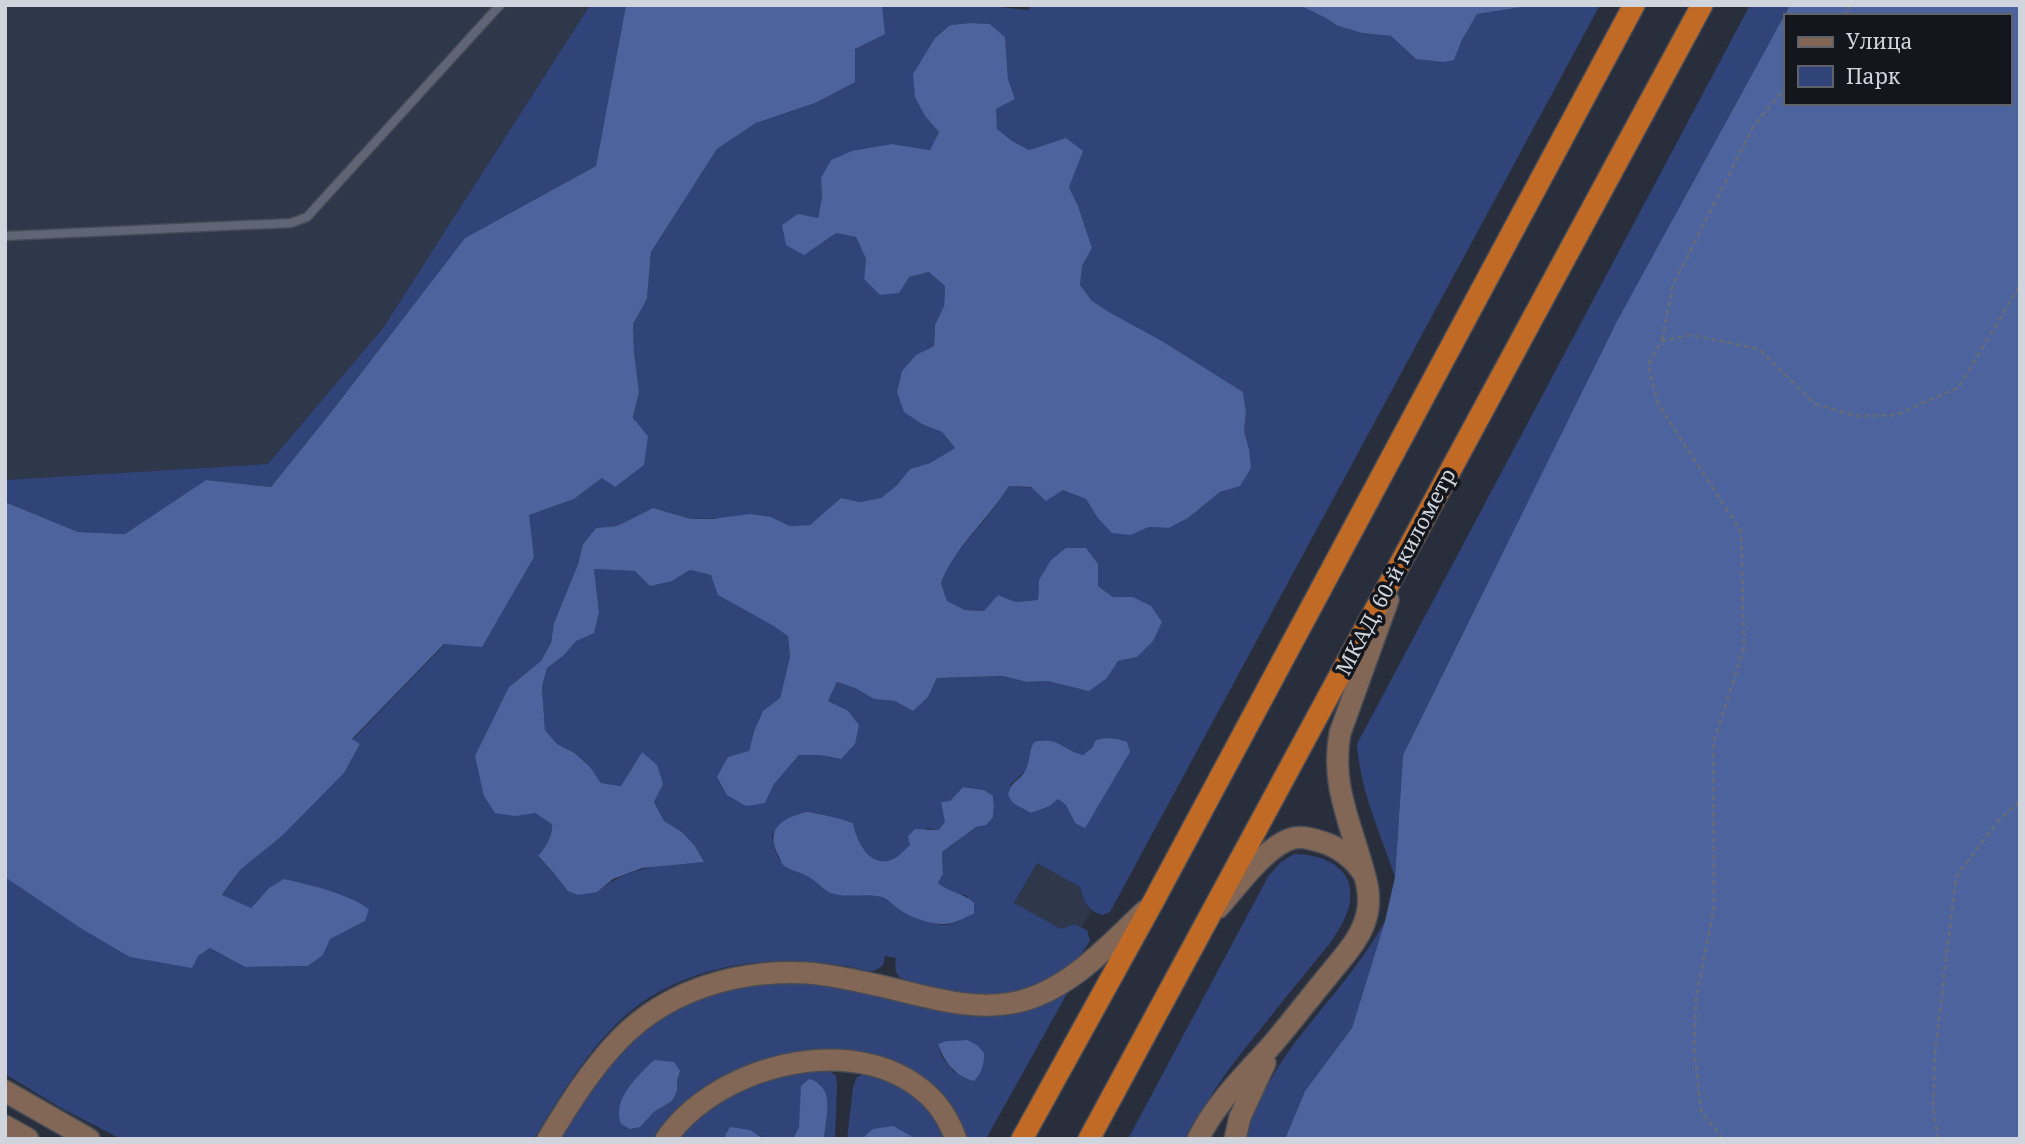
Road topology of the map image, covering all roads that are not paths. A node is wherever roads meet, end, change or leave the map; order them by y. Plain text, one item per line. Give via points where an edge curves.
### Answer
1 (500, 5) edge
2 (1634, 5) edge
3 (1702, 5) edge
4 (5, 236) edge
5 (1401, 563) junction
6 (1367, 881) junction
7 (1152, 904) junction
8 (1210, 917) junction
9 (1279, 1036) junction
10 (5, 1091) edge
11 (5, 1126) edge
12 (23, 1139) edge
13 (28, 1139) edge
14 (89, 1139) edge
15 (548, 1139) edge
16 (666, 1139) edge
17 (956, 1139) edge
18 (1023, 1139) edge
19 (1089, 1139) edge
20 (1198, 1139) edge
21 (1235, 1139) edge

1 - 4 lane via 307,216 291,223
2 - 7 highway
3 - 5 highway, МКАД, 60-й километр
5 - 6 main road via 1337,752 1342,799
5 - 8 highway, МКАД, 60-й километр
6 - 8 main road via 1359,866 1330,845 1294,838 1263,858
6 - 9 main road via 1370,899 1361,932
7 - 15 main road via 1065,981 1019,1002 967,1005 854,980 779,972 694,990 642,1018 620,1038 595,1067
7 - 18 highway
8 - 19 highway, МКАД, 60-й километр
9 - 20 main road via 1226,1096
9 - 21 main road via 1254,1084
10 - 14 main road
11 - 12 main road
11 - 13 main road
16 - 17 main road via 689,1112 737,1082 821,1059 870,1065 915,1085 935,1102

